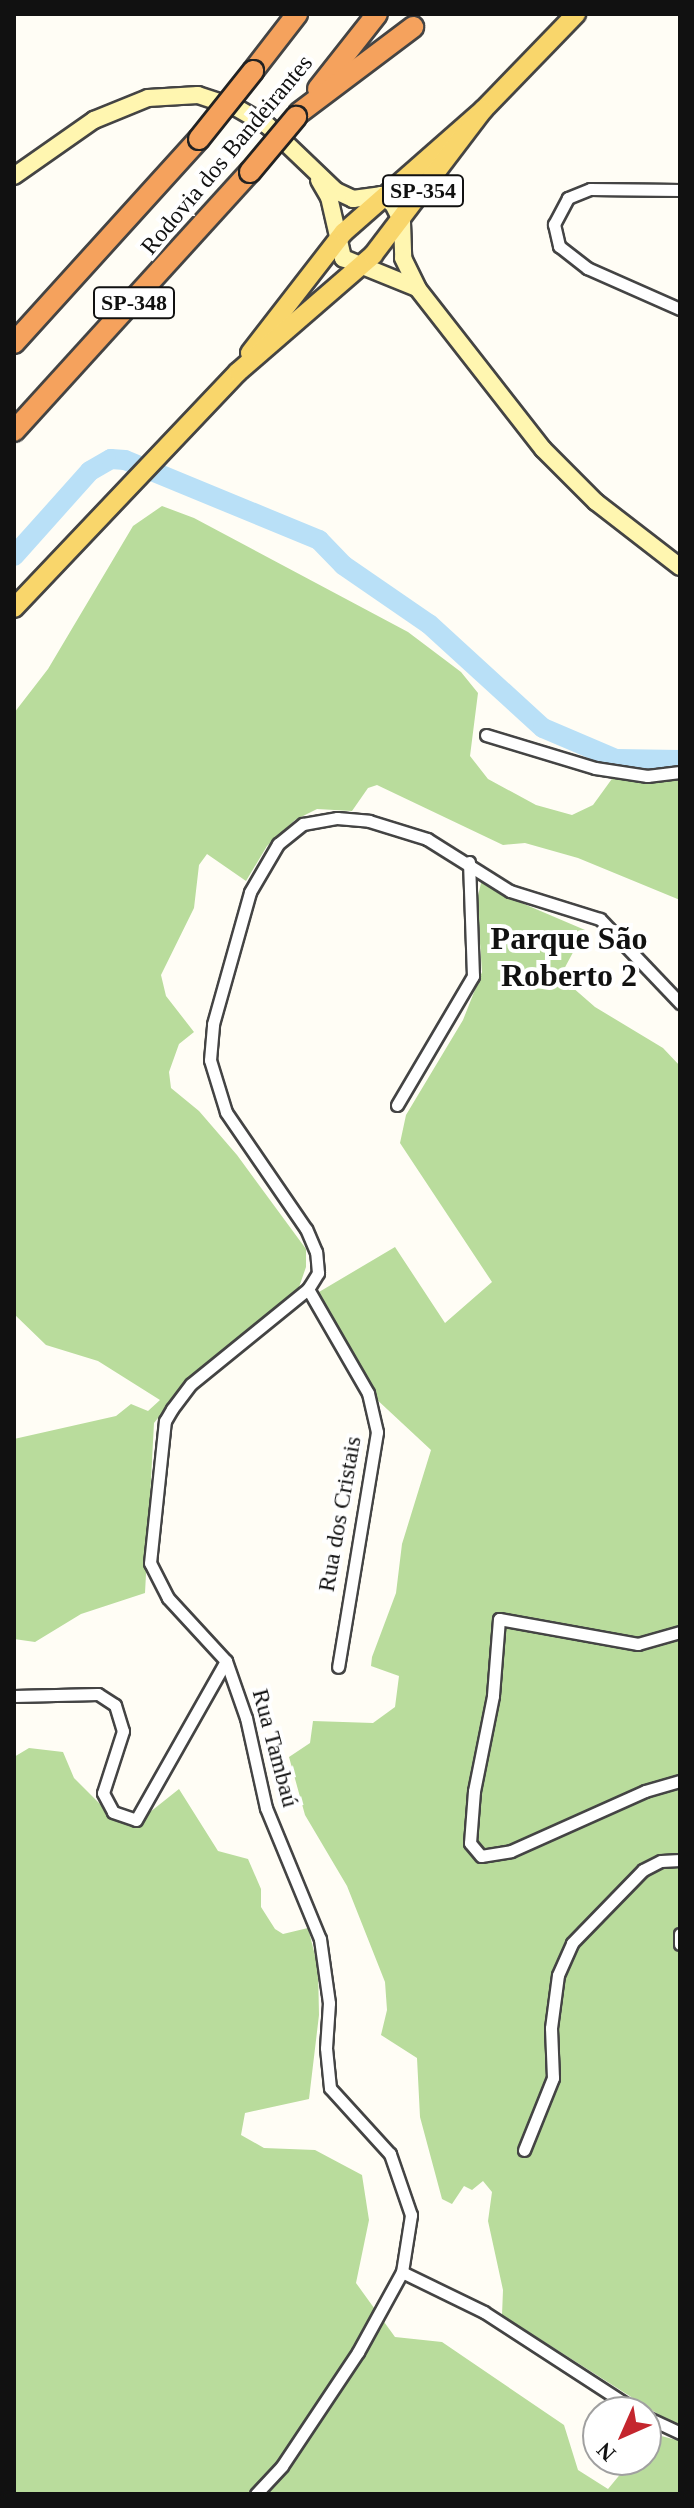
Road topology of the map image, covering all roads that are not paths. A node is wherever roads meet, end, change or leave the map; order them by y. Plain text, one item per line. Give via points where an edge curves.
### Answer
1 (297, 14) edge
2 (377, 14) edge
3 (576, 14) edge
4 (413, 27) dead end
5 (483, 110) junction
6 (298, 115) junction
7 (309, 163) junction
8 (14, 176) edge
9 (680, 190) edge
10 (381, 195) junction
11 (402, 222) junction
12 (336, 242) junction
13 (358, 268) junction
14 (418, 289) junction
15 (680, 309) edge
16 (14, 343) edge
17 (238, 372) junction
18 (14, 431) edge
19 (680, 567) edge
20 (14, 608) edge
21 (486, 735) dead end
22 (680, 772) edge
23 (469, 862) junction
24 (680, 1003) edge
25 (397, 1105) dead end
26 (308, 1289) junction
27 (680, 1632) edge
28 (226, 1661) junction
29 (338, 1667) dead end
30 (14, 1696) edge
31 (680, 1781) edge
32 (680, 1860) edge
33 (680, 1934) edge
34 (680, 1944) edge
35 (524, 2150) dead end
36 (402, 2272) junction
37 (613, 2396) edge
38 (256, 2494) edge

1 - 16 highway, Rodovia dos Bandeirantes / SP-348, bridge via 199,139
2 - 6 highway, Rodovia dos Bandeirantes / SP-348
3 - 5 main road, SP-354
4 - 6 highway
5 - 10 main road, SP-354
5 - 11 main road, SP-354
6 - 18 highway, Rodovia dos Bandeirantes / SP-348, bridge
7 - 8 street via 268,126 237,108 170,93 94,120
7 - 10 street via 346,197
7 - 12 street via 329,197
9 - 15 street via 578,192 558,207 554,224 559,246 618,285
10 - 11 street
10 - 12 main road, SP-354
11 - 13 main road, SP-354
11 - 14 street via 403,258
12 - 13 street via 343,258
12 - 17 main road, SP-354
13 - 14 street via 383,271
13 - 17 main road, SP-354
14 - 19 street via 559,467
17 - 20 main road, SP-354
21 - 22 street via 595,768 647,776
23 - 24 street via 510,891 600,919
23 - 25 street via 473,976
23 - 26 street via 427,839 369,821 318,820 290,830 250,892 213,1024 210,1060 226,1112 316,1252 318,1273
26 - 28 street, Rua Tambaú via 191,1384 165,1421 150,1563 168,1598
26 - 29 street, Rua dos Cristais via 368,1393 377,1432
27 - 31 street via 638,1644 499,1619 470,1843 481,1856 511,1851 645,1791
28 - 30 street via 136,1820 113,1812 103,1793 123,1731 115,1705 98,1694
28 - 36 street, Rua Tambaú via 246,1718 266,1808 320,1939 329,2003 330,2088 390,2154 405,2192 411,2237
32 - 35 street via 643,1870 572,1943 558,1975 552,2014 553,2078
33 - 34 street
36 - 37 street via 484,2312
36 - 38 street, Rua Tambaú via 302,2437

